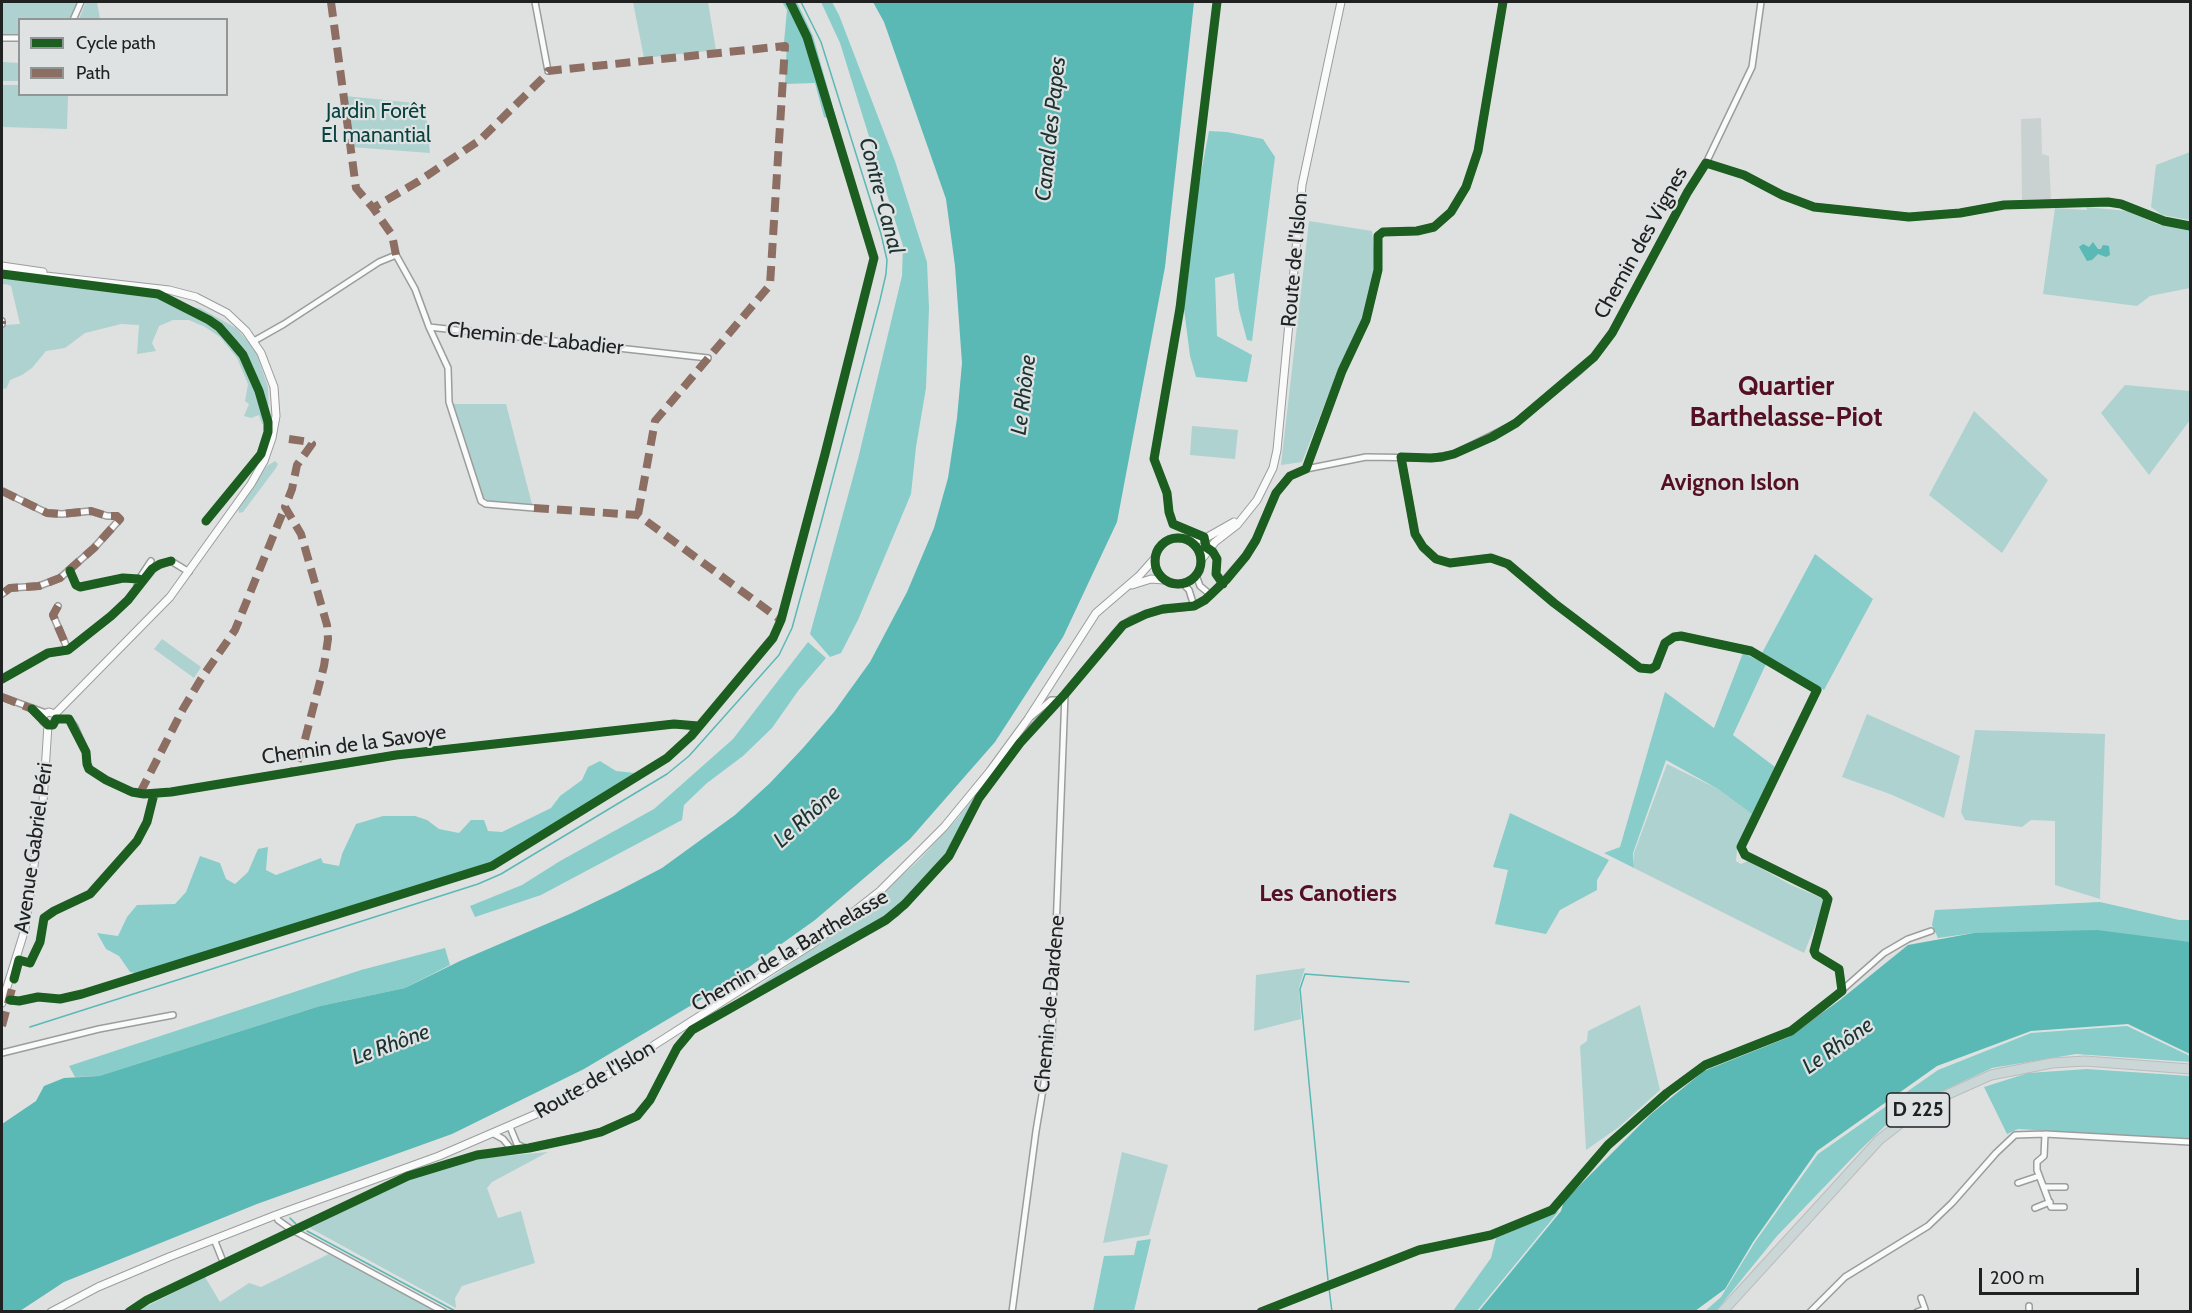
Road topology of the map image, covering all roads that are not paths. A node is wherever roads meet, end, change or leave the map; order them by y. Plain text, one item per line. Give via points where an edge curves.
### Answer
1 (81, 2) edge
2 (535, 2) edge
3 (1341, 2) edge
4 (1503, 2) edge
5 (1761, 2) edge
6 (75, 18) edge
7 (2, 38) edge
8 (18, 38) edge
9 (548, 71) dead end
10 (1706, 163) junction
11 (2190, 226) edge
12 (2, 266) edge
13 (2, 271) edge
14 (81, 279) junction
15 (429, 327) junction
16 (254, 341) junction
17 (708, 358) dead end
18 (1401, 457) junction
19 (1306, 469) junction
20 (2, 491) edge
21 (534, 508) dead end
22 (1246, 513) junction
23 (1188, 540) junction
24 (1155, 558) junction
25 (1201, 560) junction
26 (151, 561) dead end
27 (189, 572) junction
28 (1197, 575) junction
29 (1164, 580) junction
30 (1183, 584) junction
31 (2, 586) edge
32 (1127, 587) junction
33 (10, 588) junction
34 (138, 588) junction
35 (2, 594) edge
36 (1211, 595) junction
37 (58, 606) dead end
38 (1194, 606) junction
39 (68, 650) junction
40 (2, 679) edge
41 (1065, 694) junction
42 (2, 697) edge
43 (1059, 700) junction
44 (32, 709) junction
45 (46, 713) junction
46 (56, 717) junction
47 (1028, 719) junction
48 (46, 723) junction
49 (698, 726) dead end
50 (1931, 931) dead end
51 (1842, 991) junction
52 (2, 1003) edge
53 (173, 1015) dead end
54 (2, 1053) edge
55 (2190, 1069) edge
56 (510, 1127) junction
57 (494, 1134) junction
58 (2045, 1134) junction
59 (2190, 1142) edge
60 (529, 1148) junction
61 (2039, 1176) junction
62 (2018, 1183) dead end
63 (2045, 1187) junction
64 (2065, 1187) dead end
65 (2050, 1202) junction
66 (2035, 1208) dead end
67 (2064, 1208) dead end
68 (276, 1215) junction
69 (294, 1231) junction
70 (214, 1239) junction
71 (224, 1264) junction
72 (1922, 1298) dead end
73 (51, 1311) edge
74 (129, 1311) edge
75 (444, 1311) edge
76 (1012, 1311) edge
77 (1261, 1311) edge
78 (1722, 1311) edge
79 (1810, 1311) edge
80 (1917, 1311) edge

1 - 6 street
2 - 9 street
3 - 22 street, Route de l'Islon via 1302,184 1277,450 1263,490
4 - 19 street via 1480,141 1466,187 1451,212 1434,227 1383,232 1378,236 1378,270 1366,321 1342,371
5 - 10 street via 1752,67
7 - 8 street
10 - 11 street, Chemin des Vignes via 1744,175 1814,207 1909,217 2004,205 2108,202
10 - 18 street, Chemin des Vignes via 1612,333 1594,357 1516,423 1492,437 1442,457
12 - 14 street
13 - 14 street
14 - 16 street via 196,297 227,313
15 - 16 street, Chemin de Labadier via 415,289 396,255
15 - 17 street, Chemin de Labadier
15 - 21 street via 448,368 449,402 481,501
16 - 27 street via 274,387 276,416 270,447 251,484
18 - 19 street, Chemin des Vignes via 1366,457
18 - 51 street via 1416,534 1436,559 1450,563 1491,558 1508,564 1640,668 1656,666 1665,643 1681,636 1751,651 1817,690 1741,847 1745,855 1828,899 1814,951 1839,969
19 - 36 street, Chemin des Vignes via 1290,476 1275,493 1246,556
20 - 33 street via 47,513 91,511 119,517 120,521 60,578 39,586
22 - 23 street, Route de l'Islon via 1212,536
22 - 25 street, Route de l'Islon
23 - 24 street via 1166,541
23 - 25 street via 1195,545
24 - 29 street via 1156,570
24 - 32 street, Route de l'Islon
25 - 28 street
26 - 34 street via 139,579
27 - 34 street via 171,561 160,564
27 - 46 street via 157,612
28 - 30 street
28 - 36 street via 1200,586
29 - 30 street
29 - 32 street, Route de l'Islon via 1151,579
30 - 38 street
31 - 33 street
32 - 47 street, Route de l'Islon via 1096,613
33 - 35 street
34 - 39 street via 111,616
36 - 38 street, Chemin de la Barthelasse
37 - 39 street via 53,615
38 - 41 street, Chemin de la Barthelasse via 1160,610 1123,625
39 - 40 street via 48,653
41 - 43 street, Chemin de la Barthelasse
41 - 76 street, Chemin de Dardene via 1052,1035
42 - 44 street
43 - 47 street via 1051,700
43 - 60 street, Chemin de la Barthelasse via 1028,732 979,798 950,856 896,913 692,1030 677,1048 651,1100 637,1116 591,1135
44 - 45 street
44 - 48 street
45 - 46 street
45 - 48 street
46 - 48 street via 53,725
46 - 49 street, Chemin de la Savoye via 69,719 87,752 89,769 132,792 154,794 396,755 674,724
47 - 56 street, Route de l'Islon via 944,827 880,891 837,926 601,1079
48 - 52 street, Avenue Gabriel Péri via 43,802 25,929
50 - 51 street via 1884,953
51 - 77 street via 1791,1031 1705,1065 1667,1093 1608,1145 1552,1210 1491,1235 1419,1250
53 - 54 street
55 - 78 highway, D 225 via 2085,1061 2052,1063 1991,1075 1920,1108 1879,1140
56 - 57 street, Route de l'Islon
56 - 60 street via 517,1144
57 - 60 street, Chemin de la Barthelasse via 512,1150
57 - 68 street, Route de l'Islon
58 - 59 street
58 - 61 street via 2044,1156 2037,1162
58 - 79 street via 2015,1135 1928,1226 1845,1277
61 - 62 street
61 - 63 street
63 - 64 street
63 - 65 street
65 - 66 street
65 - 67 street via 2051,1207
68 - 69 street
68 - 70 street, Route de l'Islon
69 - 71 street
69 - 75 street
70 - 71 street
70 - 73 street, Route de l'Islon
71 - 74 street
72 - 80 street via 1925,1309

